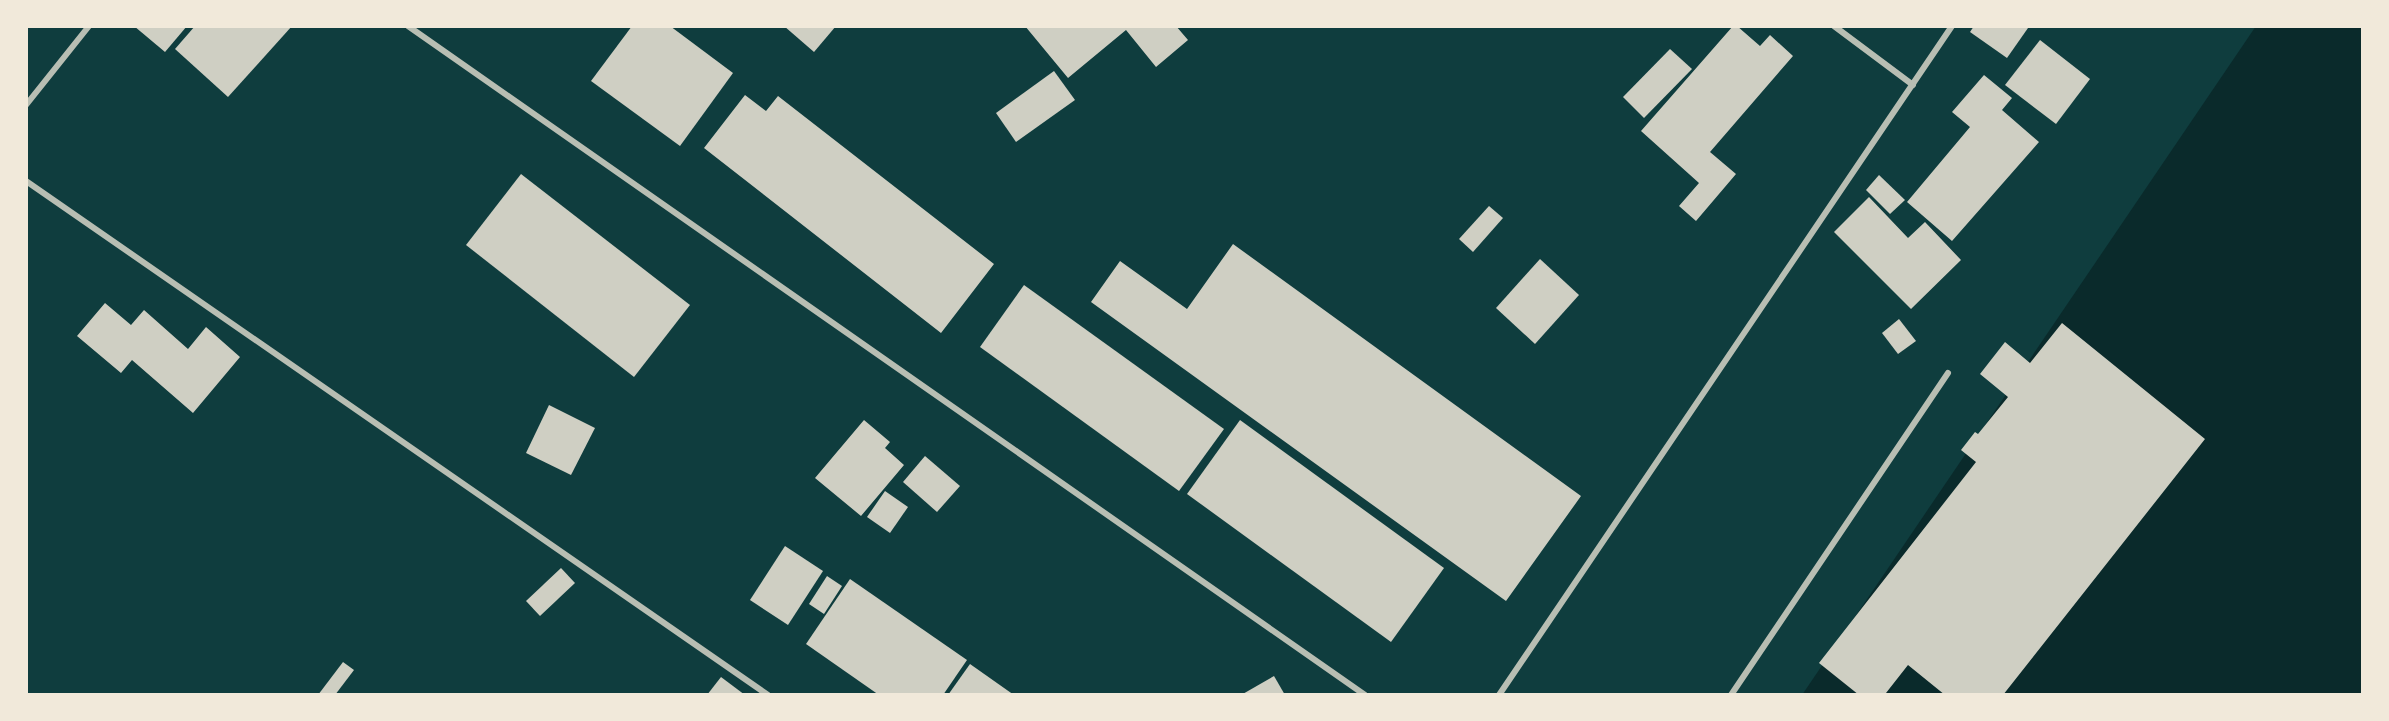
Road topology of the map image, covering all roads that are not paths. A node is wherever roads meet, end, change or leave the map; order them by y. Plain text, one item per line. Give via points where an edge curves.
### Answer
1 (89, 26) edge
2 (408, 26) edge
3 (1834, 26) edge
4 (1952, 26) edge
5 (1913, 85) junction
6 (26, 105) edge
7 (26, 181) edge
8 (1948, 373) dead end
9 (768, 695) edge
10 (1365, 695) edge
11 (1499, 695) edge
12 (1731, 695) edge

1 - 6 lane
2 - 10 lane
3 - 5 lane
4 - 5 lane
5 - 11 lane
7 - 9 lane
8 - 12 lane

